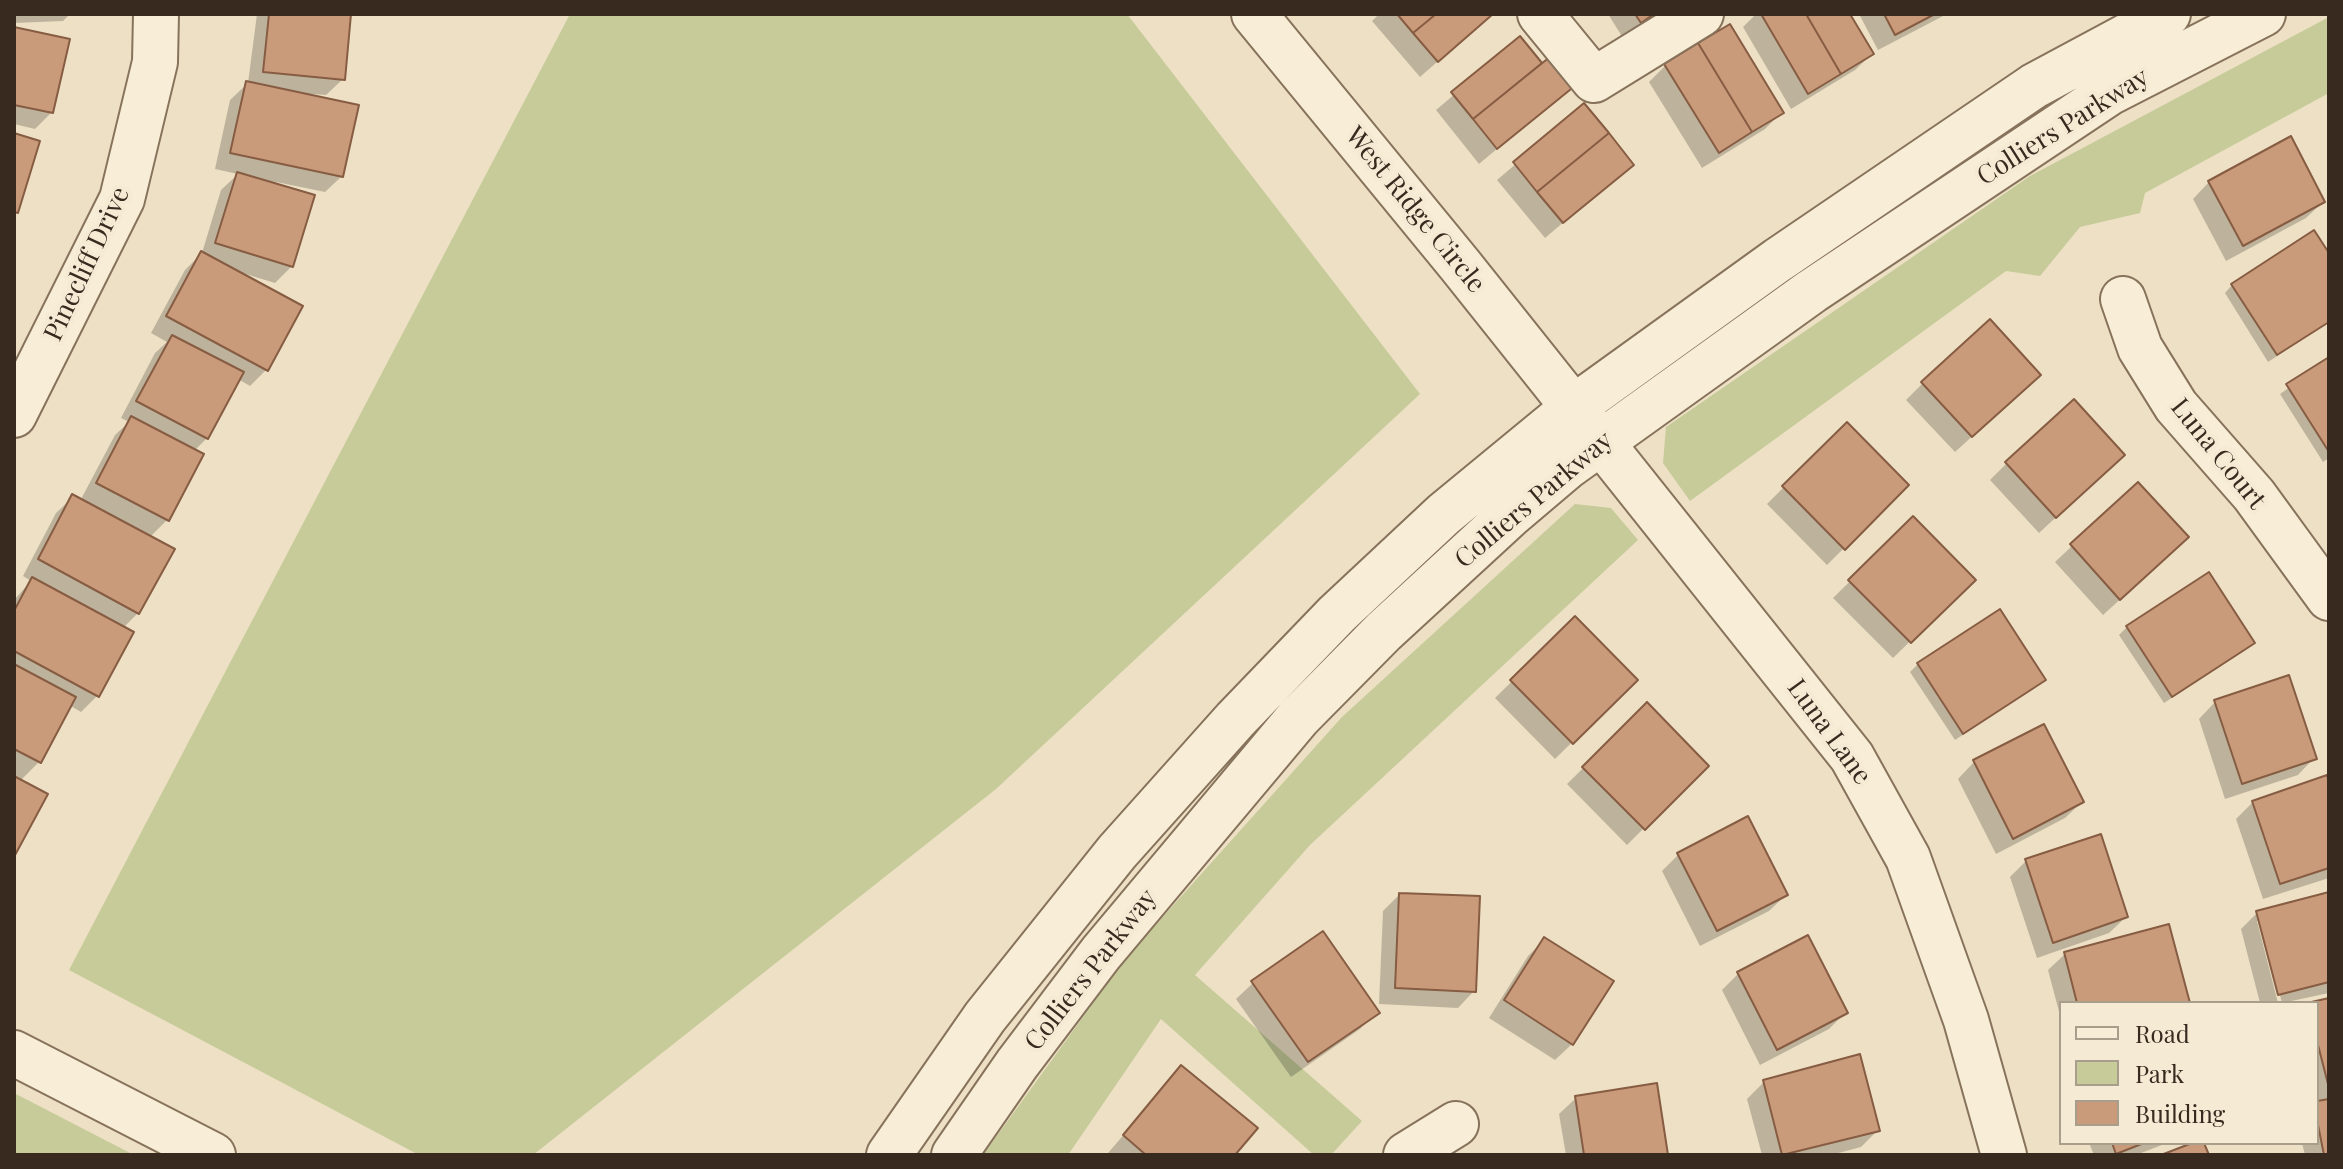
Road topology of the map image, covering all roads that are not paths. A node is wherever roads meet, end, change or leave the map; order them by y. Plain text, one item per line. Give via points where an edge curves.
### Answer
1 (156, 14) edge
2 (1254, 14) edge
3 (1540, 14) edge
4 (1701, 14) edge
5 (2168, 14) edge
6 (2263, 14) edge
7 (2123, 299) dead end
8 (1574, 407) junction
9 (14, 415) edge
10 (1601, 442) junction
11 (2329, 598) edge
12 (14, 1053) edge
13 (1456, 1124) dead end
14 (213, 1155) edge
15 (889, 1155) edge
16 (954, 1155) edge
17 (1406, 1155) edge
18 (2004, 1155) edge

1 - 9 street, Pinecliff Drive via 155,62 122,199
2 - 8 street, West Ridge Circle
3 - 4 street via 1594,80
5 - 8 street, Colliers Parkway via 2034,86
6 - 10 street, Colliers Parkway via 2109,93 1812,291
7 - 11 street, Luna Court via 2140,348 2176,406 2254,495
8 - 10 street, Luna Lane
8 - 15 street, Colliers Parkway via 1444,514 1235,720 1117,852 985,1017
10 - 16 street, Colliers Parkway via 1509,516 1298,718 1101,953
10 - 18 street, Luna Lane via 1852,757 1908,858 1966,1020
12 - 14 street
13 - 17 street

